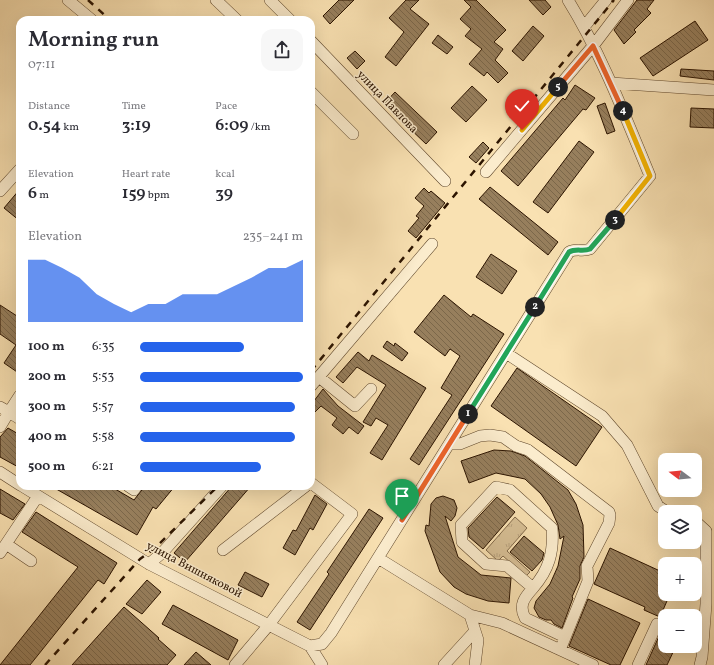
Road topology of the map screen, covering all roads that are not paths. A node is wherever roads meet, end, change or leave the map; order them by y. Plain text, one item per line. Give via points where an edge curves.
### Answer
1 (68, 0) edge
2 (216, 0) edge
3 (270, 0) edge
4 (568, 0) edge
5 (606, 0) edge
6 (628, 0) edge
7 (87, 16) edge
8 (233, 16) edge
9 (286, 16) edge
10 (584, 27) junction
11 (315, 45) edge
12 (593, 46) junction
13 (611, 83) junction
14 (714, 90) edge
15 (315, 96) edge
16 (353, 134) dead end
17 (486, 172) dead end
18 (16, 173) edge
19 (445, 181) dead end
20 (0, 191) edge
21 (432, 244) dead end
22 (506, 353) junction
23 (319, 377) junction
24 (315, 382) edge
25 (371, 390) dead end
26 (16, 399) edge
27 (4, 410) edge
28 (16, 417) edge
29 (0, 427) edge
30 (449, 444) junction
31 (0, 472) edge
32 (16, 482) edge
33 (315, 486) edge
34 (29, 490) edge
35 (218, 490) edge
36 (301, 490) edge
37 (38, 496) junction
38 (658, 506) edge
39 (702, 527) edge
40 (3, 549) edge
41 (223, 550) dead end
42 (378, 558) junction
43 (31, 561) dead end
44 (149, 564) junction
45 (533, 588) junction
46 (470, 615) junction
47 (657, 624) dead end
48 (268, 626) junction
49 (475, 631) junction
50 (565, 637) junction
51 (310, 646) junction
52 (560, 650) junction
53 (235, 665) edge
54 (322, 665) edge
55 (444, 665) edge
56 (475, 665) edge
57 (593, 665) edge
58 (638, 665) edge
59 (700, 665) edge

1 - 7 street
2 - 8 street
3 - 9 street
4 - 10 street
5 - 10 street
6 - 12 street
10 - 12 street
11 - 19 street, улица Павлова
12 - 13 street
12 - 17 street
13 - 14 street
13 - 22 street via 650,176 590,249 569,252
15 - 16 street
18 - 20 street
21 - 23 street
22 - 30 street
22 - 38 street via 602,416 627,445
23 - 24 street
23 - 25 street via 355,406
26 - 27 street
27 - 28 street
27 - 29 street
30 - 42 street
30 - 50 street via 460,444 484,435 503,437 528,450 609,512 608,523 587,566 588,581
31 - 32 street, улица Вишняковой
33 - 48 street via 352,514
34 - 37 street, улица Вишняковой
35 - 44 street
36 - 41 street
37 - 40 street
37 - 44 street, улица Вишняковой
39 - 59 street via 706,531 706,604
40 - 43 street
42 - 46 street
42 - 51 street via 331,634 322,644
44 - 48 street, улица Вишняковой
45 - 45 street via 542,578 549,562 553,545 552,528 510,490 496,487 461,525 462,542 486,564 507,566
45 - 50 street via 523,602 522,611 525,618
46 - 49 street
46 - 52 street via 521,628
47 - 58 street
48 - 51 street, улица Вишняковой
48 - 53 street
49 - 55 street
49 - 56 street via 478,640
50 - 52 street
51 - 54 street
52 - 57 street

